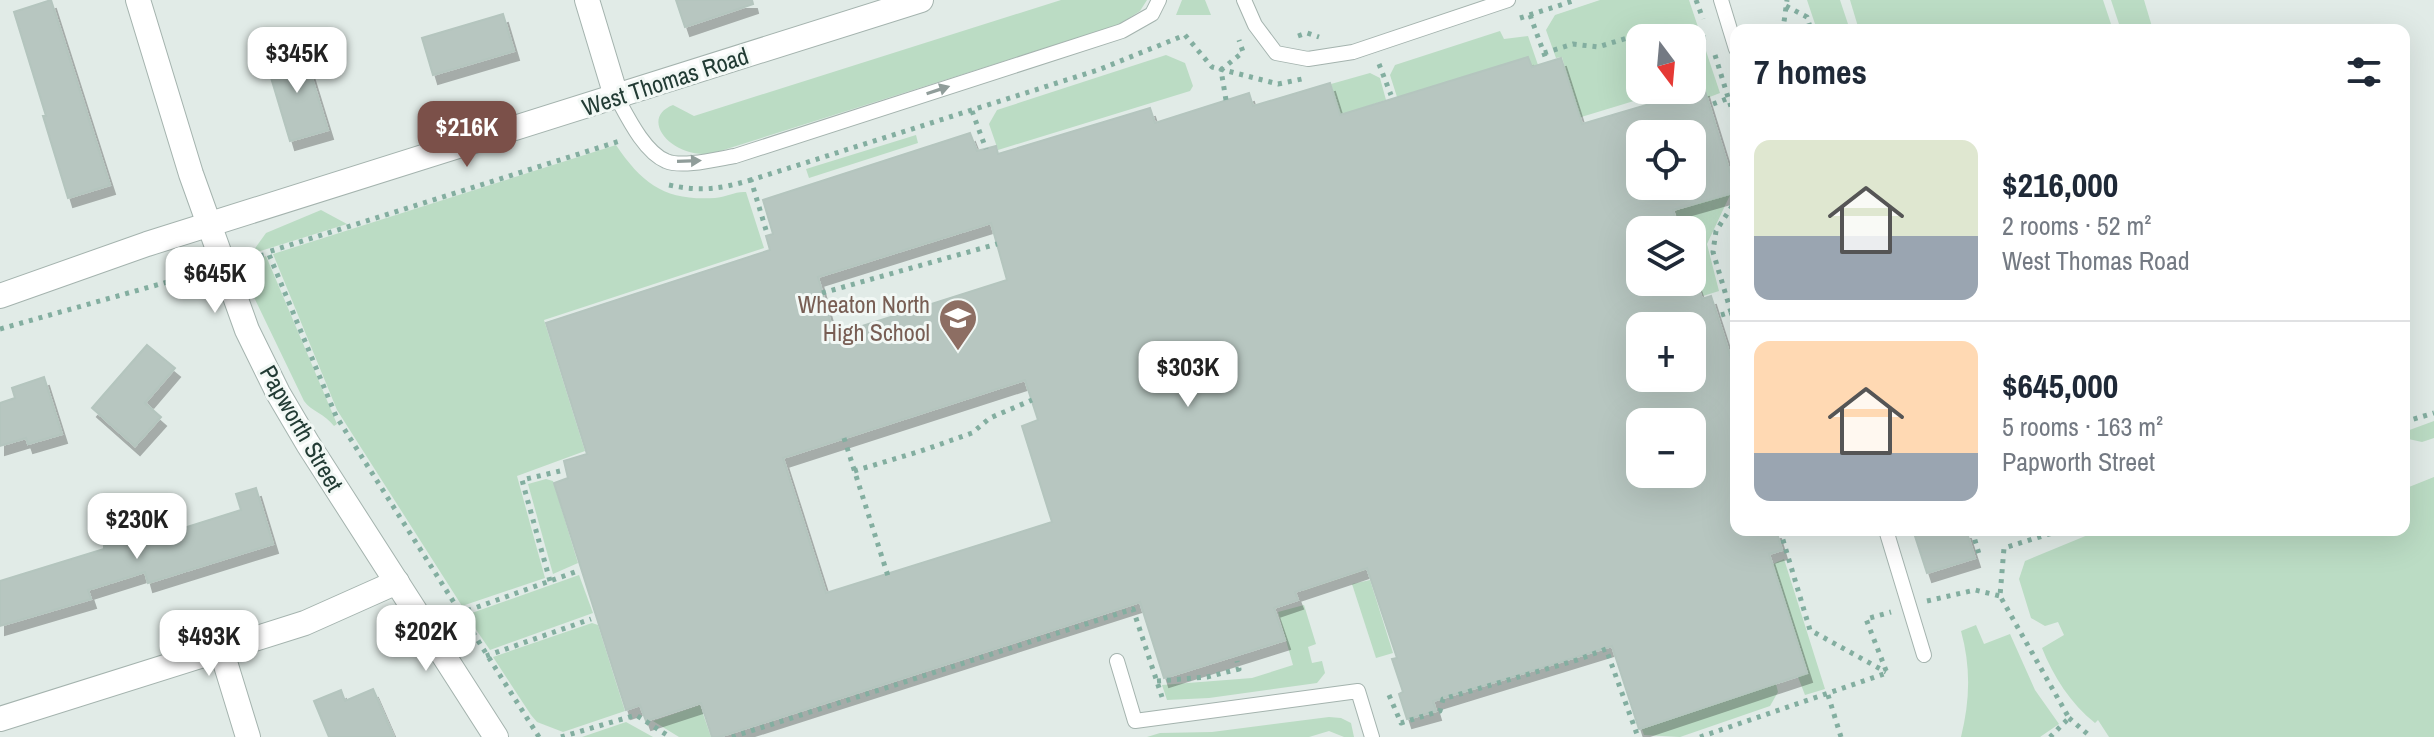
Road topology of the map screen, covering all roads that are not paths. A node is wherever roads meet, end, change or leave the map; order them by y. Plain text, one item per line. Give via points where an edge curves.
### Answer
1 (138, 0) edge
2 (587, 0) edge
3 (921, 0) edge
4 (1159, 0) edge
5 (1244, 0) edge
6 (1508, 0) edge
7 (1721, 0) edge
8 (1730, 29) edge
9 (616, 96) junction
10 (209, 225) junction
11 (0, 296) edge
12 (1888, 536) edge
13 (397, 582) junction
14 (221, 649) junction
15 (1924, 655) dead end
16 (1117, 661) dead end
17 (0, 719) edge
18 (248, 737) edge
19 (496, 737) edge
20 (1372, 737) edge

1 - 10 street, Papworth Street
2 - 9 street
3 - 9 street, West Thomas Road
9 -> 4 lane via 644,143 666,161 735,156 1122,31 1152,14
5 - 6 lane via 1276,53 1308,59 1353,52
7 - 8 lane
9 - 10 street, West Thomas Road
10 - 11 street, West Thomas Road
10 - 13 street, Papworth Street via 247,330 278,393
12 - 15 lane
13 - 14 street via 305,623
13 - 19 street, Papworth Street
14 - 17 street
14 - 18 street
16 - 20 lane via 1135,721 1358,691

